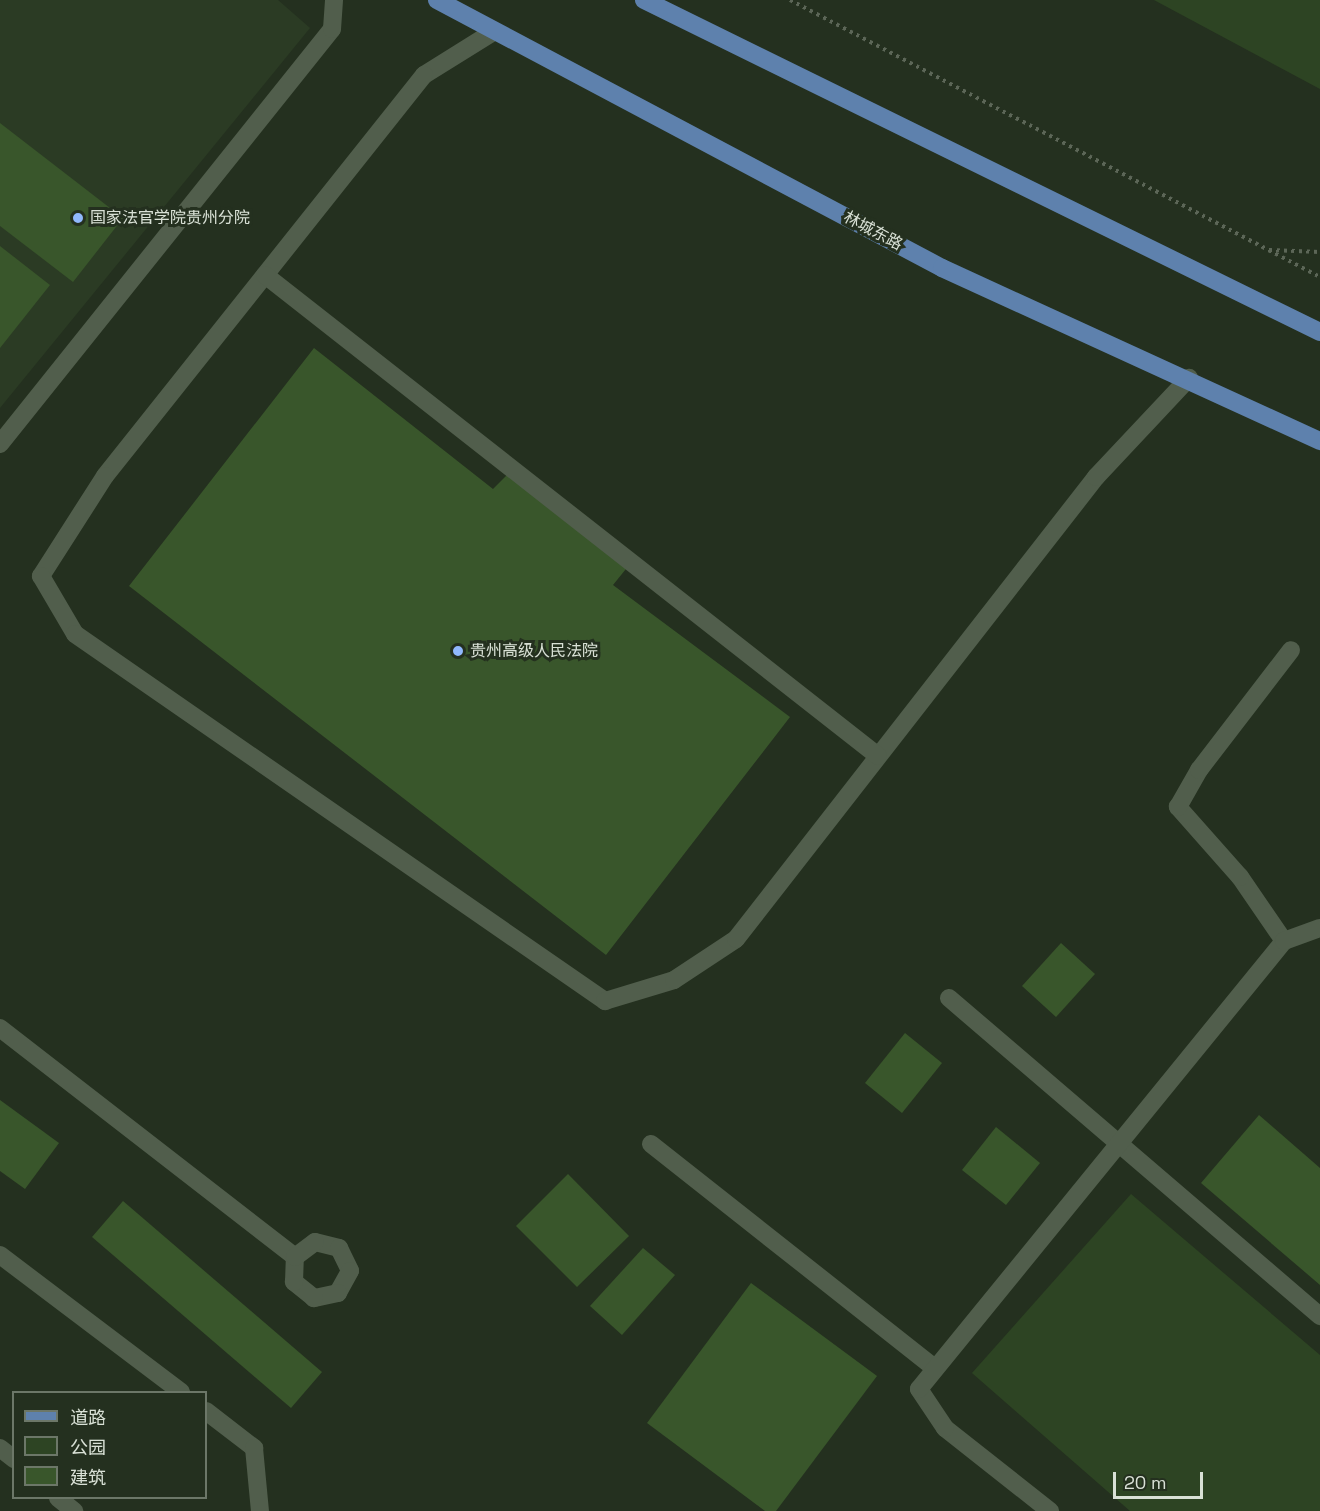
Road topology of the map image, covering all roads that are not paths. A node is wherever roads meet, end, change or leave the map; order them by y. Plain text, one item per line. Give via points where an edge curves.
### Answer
1 (334, 0) edge
2 (437, 0) edge
3 (644, 0) edge
4 (493, 32) junction
5 (265, 275) junction
6 (1320, 332) edge
7 (1189, 378) junction
8 (1320, 441) edge
9 (0, 444) edge
10 (1291, 650) dead end
11 (878, 756) junction
12 (1320, 928) edge
13 (1284, 941) junction
14 (949, 998) dead end
15 (0, 1028) edge
16 (1117, 1143) junction
17 (651, 1144) dead end
18 (0, 1255) edge
19 (295, 1257) dead end
20 (1320, 1316) edge
21 (935, 1368) junction
22 (180, 1391) edge
23 (207, 1412) edge
24 (0, 1448) edge
25 (12, 1457) edge
26 (60, 1499) edge
27 (74, 1511) edge
28 (260, 1511) edge
29 (1050, 1511) edge

1 - 9 street via 333,29
2 - 4 main road, 林城东路
3 - 6 main road
4 - 5 street via 424,75
4 - 7 main road, 林城东路 via 942,268
5 - 11 street
5 - 11 street via 105,476 41,576 75,634 605,1001 674,980 736,939
7 - 8 main road, 林城东路
7 - 11 street via 1096,477
10 - 13 street via 1199,770 1178,807 1240,877
12 - 13 street
13 - 16 street
14 - 16 street
15 - 19 street
16 - 20 street
16 - 21 street
17 - 21 street
18 - 22 street
21 - 29 street via 919,1389 945,1428
23 - 28 street via 254,1448
24 - 25 street
26 - 27 street

